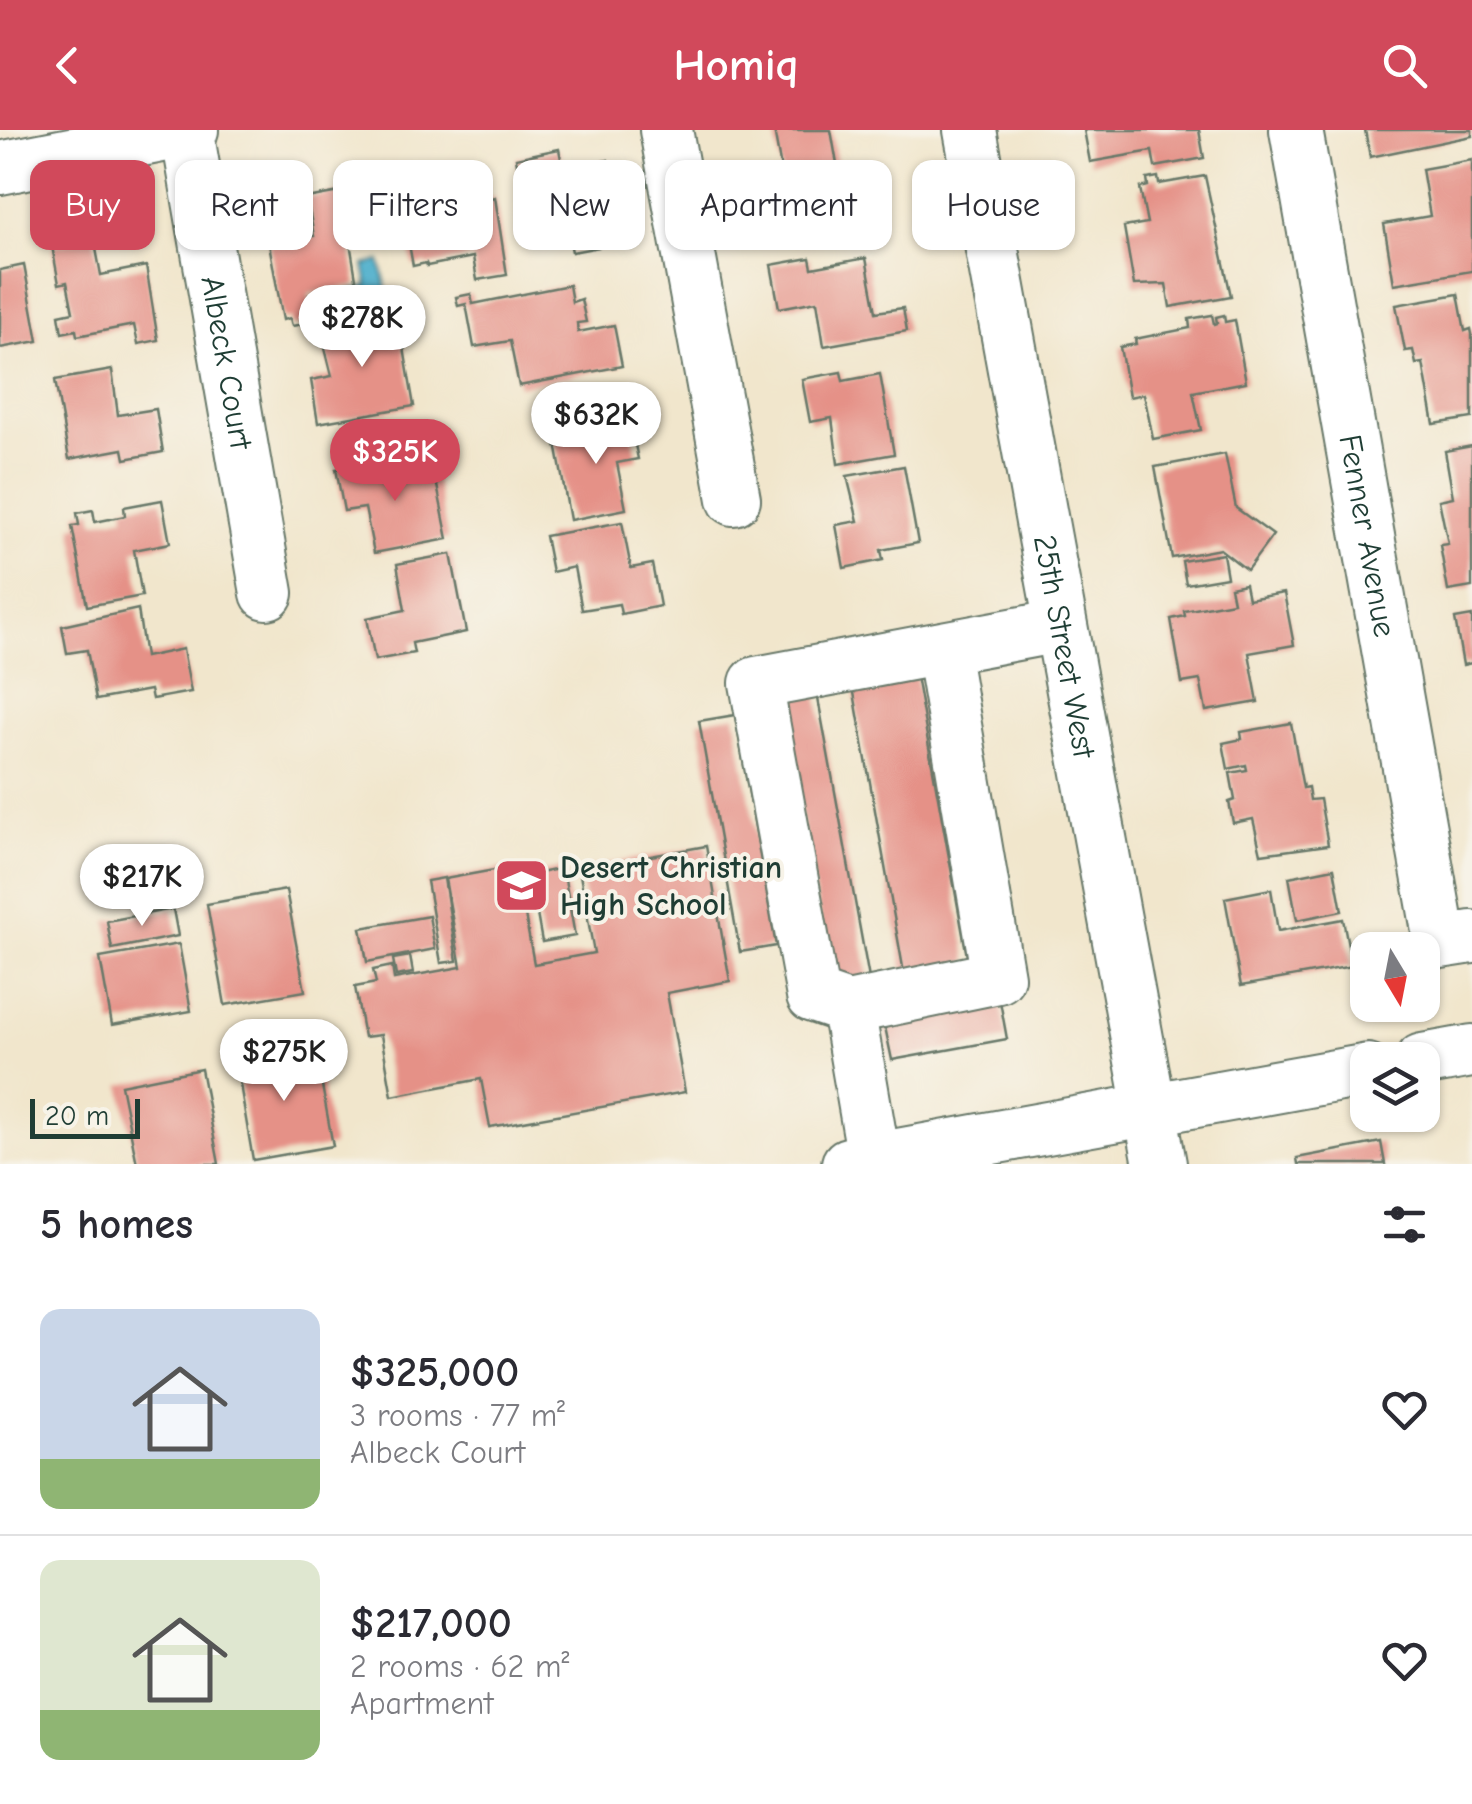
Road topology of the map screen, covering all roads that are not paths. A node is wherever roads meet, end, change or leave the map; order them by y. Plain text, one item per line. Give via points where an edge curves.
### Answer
1 (190, 130) edge
2 (666, 130) edge
3 (970, 130) edge
4 (1296, 130) edge
5 (0, 168) edge
6 (734, 499) dead end
7 (268, 594) dead end
8 (1059, 626) junction
9 (942, 649) junction
10 (1456, 940) edge
11 (848, 1008) junction
12 (1472, 1051) edge
13 (1440, 1057) edge
14 (1350, 1073) edge
15 (1150, 1111) junction
16 (861, 1162) edge
17 (1160, 1164) edge

1 - 5 street
1 - 7 street, Albeck Court
2 - 6 street
3 - 8 street, 25th Street West
4 - 10 street, Fenner Avenue
8 - 9 street
8 - 15 street, 25th Street West
9 - 11 street via 998,978
9 - 11 street via 756,683 813,996
11 - 16 street
12 - 13 street
14 - 15 street
15 - 16 street
15 - 17 street, 25th Street West

